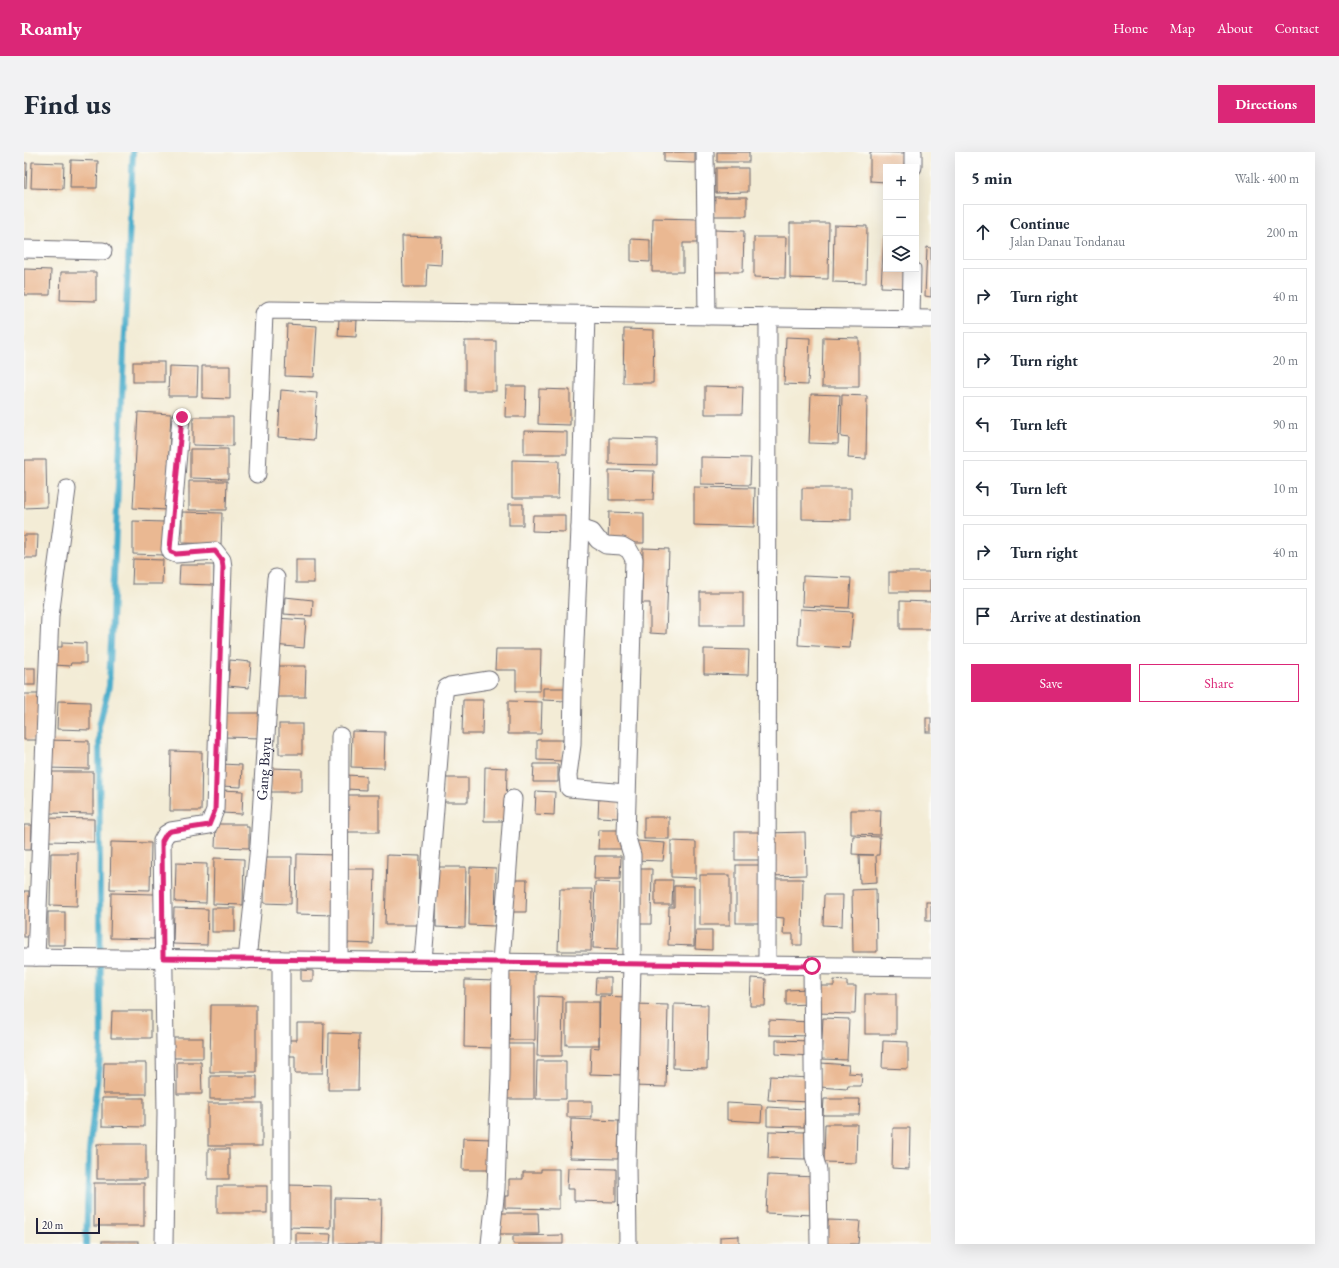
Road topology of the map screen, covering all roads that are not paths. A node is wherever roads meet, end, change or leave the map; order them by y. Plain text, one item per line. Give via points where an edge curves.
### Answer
1 (705, 152) edge
2 (913, 152) edge
3 (913, 164) edge
4 (24, 249) edge
5 (103, 251) dead end
6 (912, 272) edge
7 (586, 314) junction
8 (707, 316) junction
9 (768, 317) junction
10 (911, 319) junction
11 (931, 319) edge
12 (182, 417) dead end
13 (257, 474) dead end
14 (67, 489) dead end
15 (580, 528) junction
16 (276, 578) dead end
17 (489, 680) dead end
18 (340, 736) dead end
19 (626, 793) junction
20 (513, 799) dead end
21 (30, 957) edge
22 (163, 958) junction
23 (247, 960) junction
24 (282, 960) junction
25 (339, 960) junction
26 (423, 961) junction
27 (501, 962) junction
28 (632, 964) junction
29 (767, 966) junction
30 (812, 966) junction
31 (931, 967) edge
32 (164, 1244) edge
33 (281, 1244) edge
34 (490, 1244) edge
35 (628, 1244) edge
36 (819, 1244) edge

1 - 8 street
2 - 3 street
4 - 5 street
6 - 10 street
7 - 8 street
7 - 13 street via 270,310 264,314
7 - 15 street
8 - 9 street
9 - 10 street
9 - 29 street
10 - 11 street
12 - 22 street via 170,549 176,554 215,551 222,560 223,567 215,810 209,825 171,831 162,841
14 - 21 street via 50,616
15 - 19 street via 592,532 606,546 622,546 629,550 634,559
15 - 19 street via 569,788
16 - 23 street, Gang Bayu via 259,846
17 - 26 street via 450,686 444,694
18 - 25 street
19 - 28 street via 626,835 632,855
20 - 27 street
21 - 22 street
22 - 23 street
22 - 32 street via 166,1113
23 - 24 street
24 - 25 street
24 - 33 street
25 - 26 street
26 - 27 street
27 - 28 street
27 - 34 street via 496,1189
28 - 29 street
28 - 35 street via 627,1164
29 - 30 street
30 - 31 street
30 - 36 street via 814,1156 818,1170

